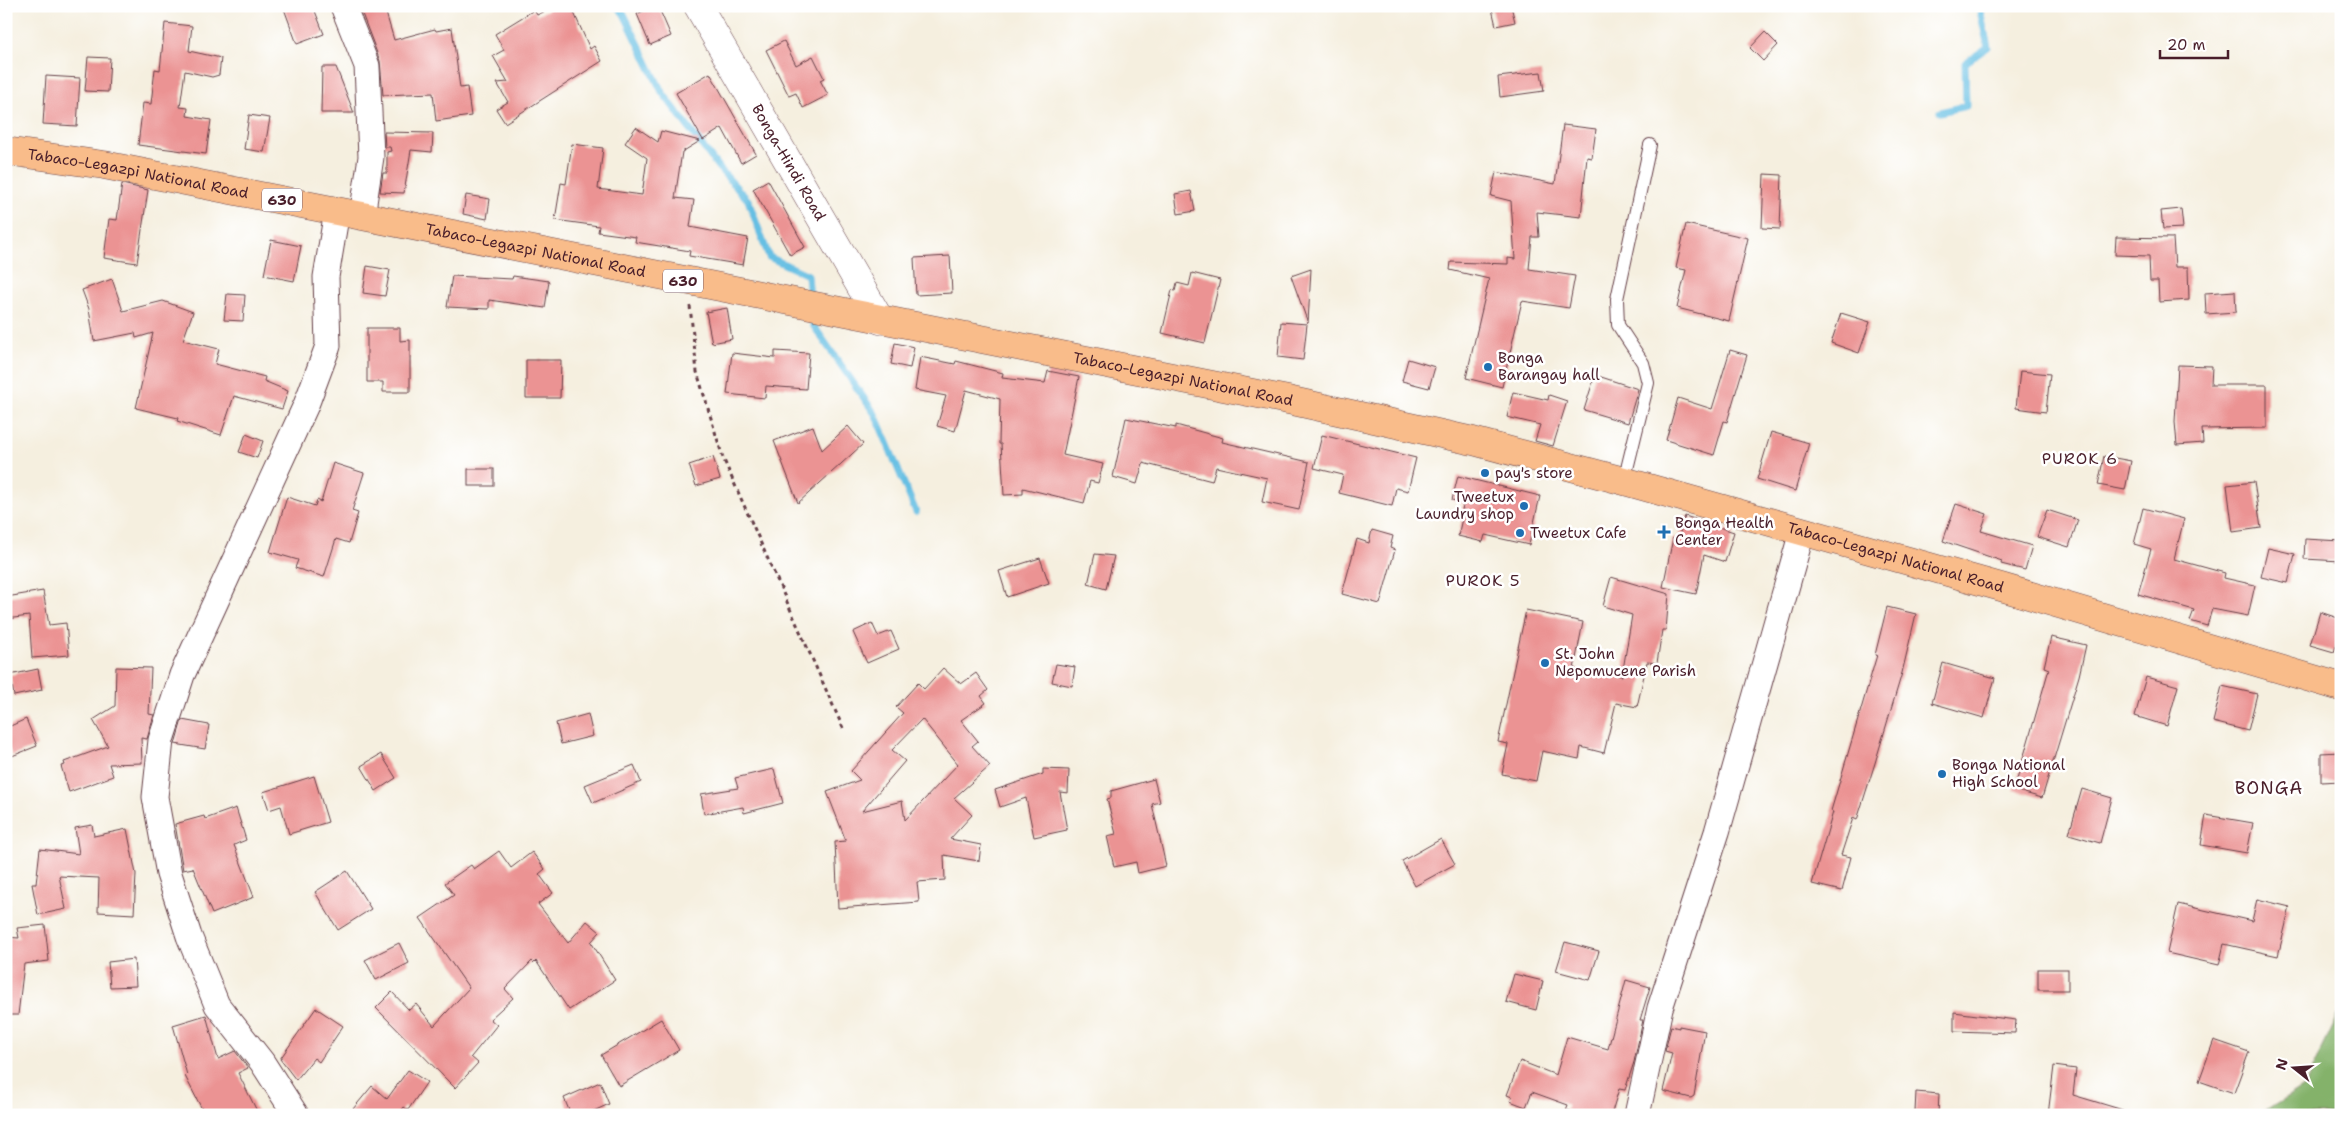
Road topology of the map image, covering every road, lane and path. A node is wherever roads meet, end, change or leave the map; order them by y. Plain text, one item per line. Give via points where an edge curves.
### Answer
1 (343, 6) edge
2 (698, 6) edge
3 (1650, 145) dead end
4 (6, 151) edge
5 (350, 214) junction
6 (688, 282) junction
7 (880, 320) junction
8 (1624, 481) junction
9 (1802, 532) junction
10 (2341, 687) edge
11 (844, 728) dead end
12 (296, 1115) edge
13 (1637, 1115) edge

1 - 5 street via 367,66 371,157
2 - 7 street, Bonga-Hindi Road
3 - 8 lane via 1617,299 1618,325 1643,362 1648,383
4 - 5 main road, Tabaco-Legazpi National Road / 630 via 104,165
5 - 6 main road, Tabaco-Legazpi National Road / 630
5 - 12 street via 326,277 328,346 306,405 182,675 161,740 155,797 170,874 188,936 217,1005 262,1062
6 - 7 main road, Tabaco-Legazpi National Road / 630
6 - 11 path via 697,372 723,458
7 - 8 main road, Tabaco-Legazpi National Road / 630 via 1288,400 1473,441
8 - 9 main road, Tabaco-Legazpi National Road / 630
9 - 10 main road, Tabaco-Legazpi National Road / 630
9 - 13 street via 1717,832 1660,1008

